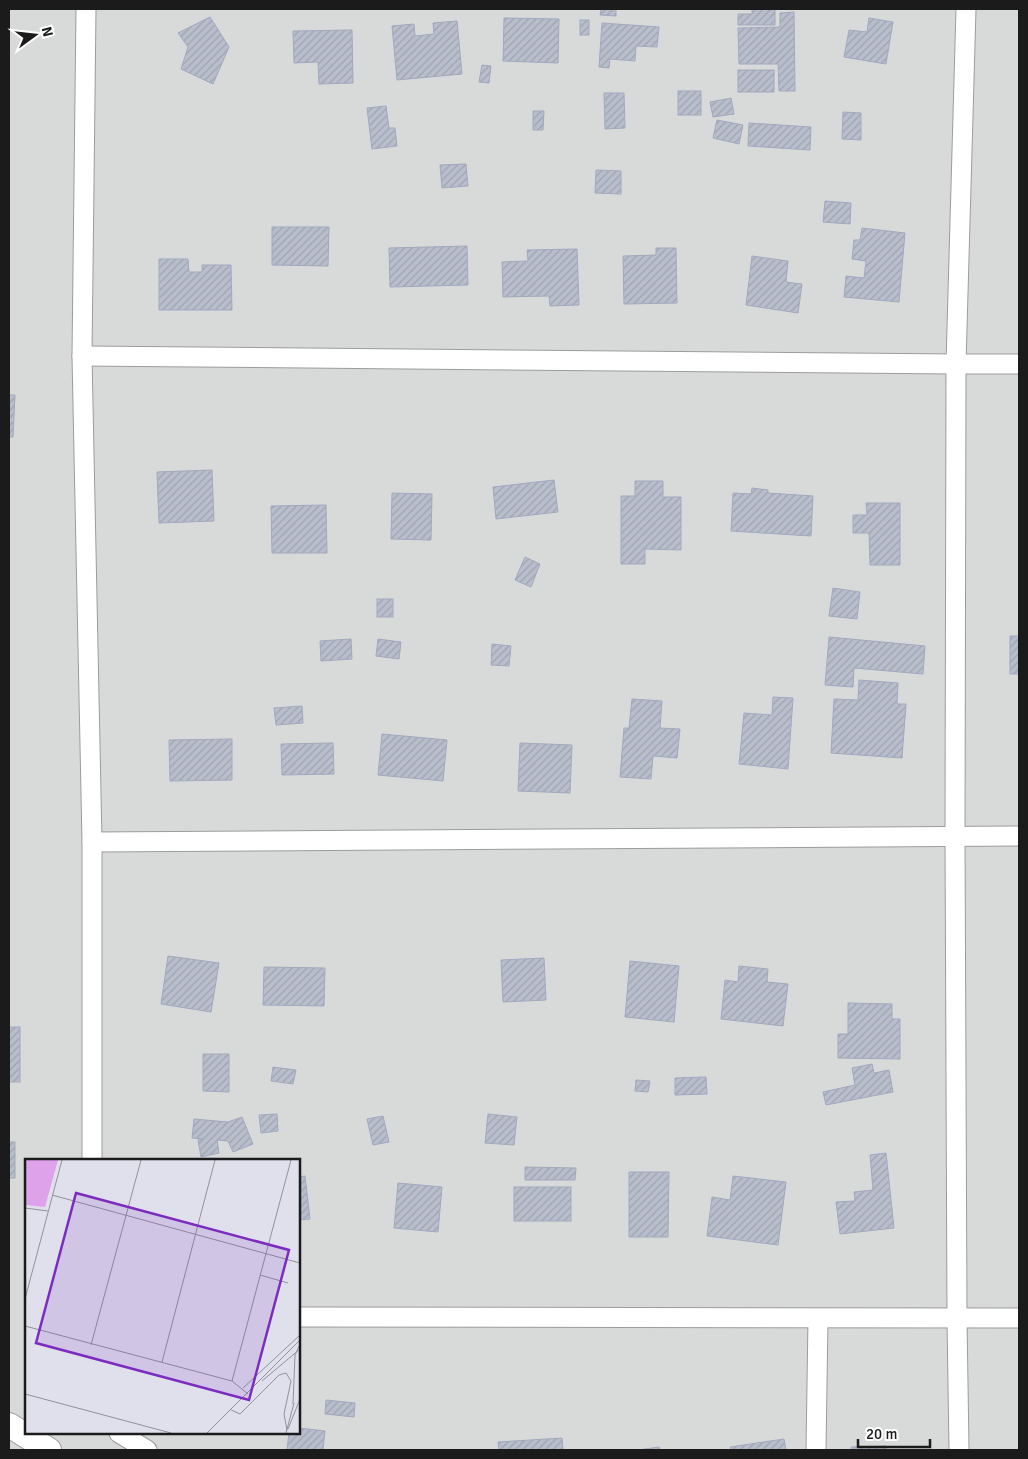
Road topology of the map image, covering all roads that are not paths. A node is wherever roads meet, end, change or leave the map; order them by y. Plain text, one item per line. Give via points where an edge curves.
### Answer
1 (86, 9) edge
2 (966, 9) edge
3 (82, 356) junction
4 (956, 364) junction
5 (1019, 364) edge
6 (955, 836) junction
7 (1019, 836) edge
8 (92, 842) junction
9 (92, 1159) edge
10 (300, 1317) edge
11 (818, 1318) junction
12 (957, 1318) junction
13 (1019, 1318) edge
14 (9, 1425) edge
15 (25, 1433) edge
16 (27, 1434) edge
17 (121, 1434) edge
18 (43, 1442) edge
19 (147, 1450) edge
20 (816, 1450) edge
21 (959, 1450) edge

1 - 3 street
2 - 4 street
3 - 4 street
3 - 8 street
4 - 5 street
4 - 6 street
6 - 7 street
6 - 8 street
6 - 12 street
8 - 9 street
10 - 11 street
11 - 12 street
11 - 20 street
12 - 13 street
12 - 21 street
14 - 15 street
16 - 18 street
17 - 19 street

